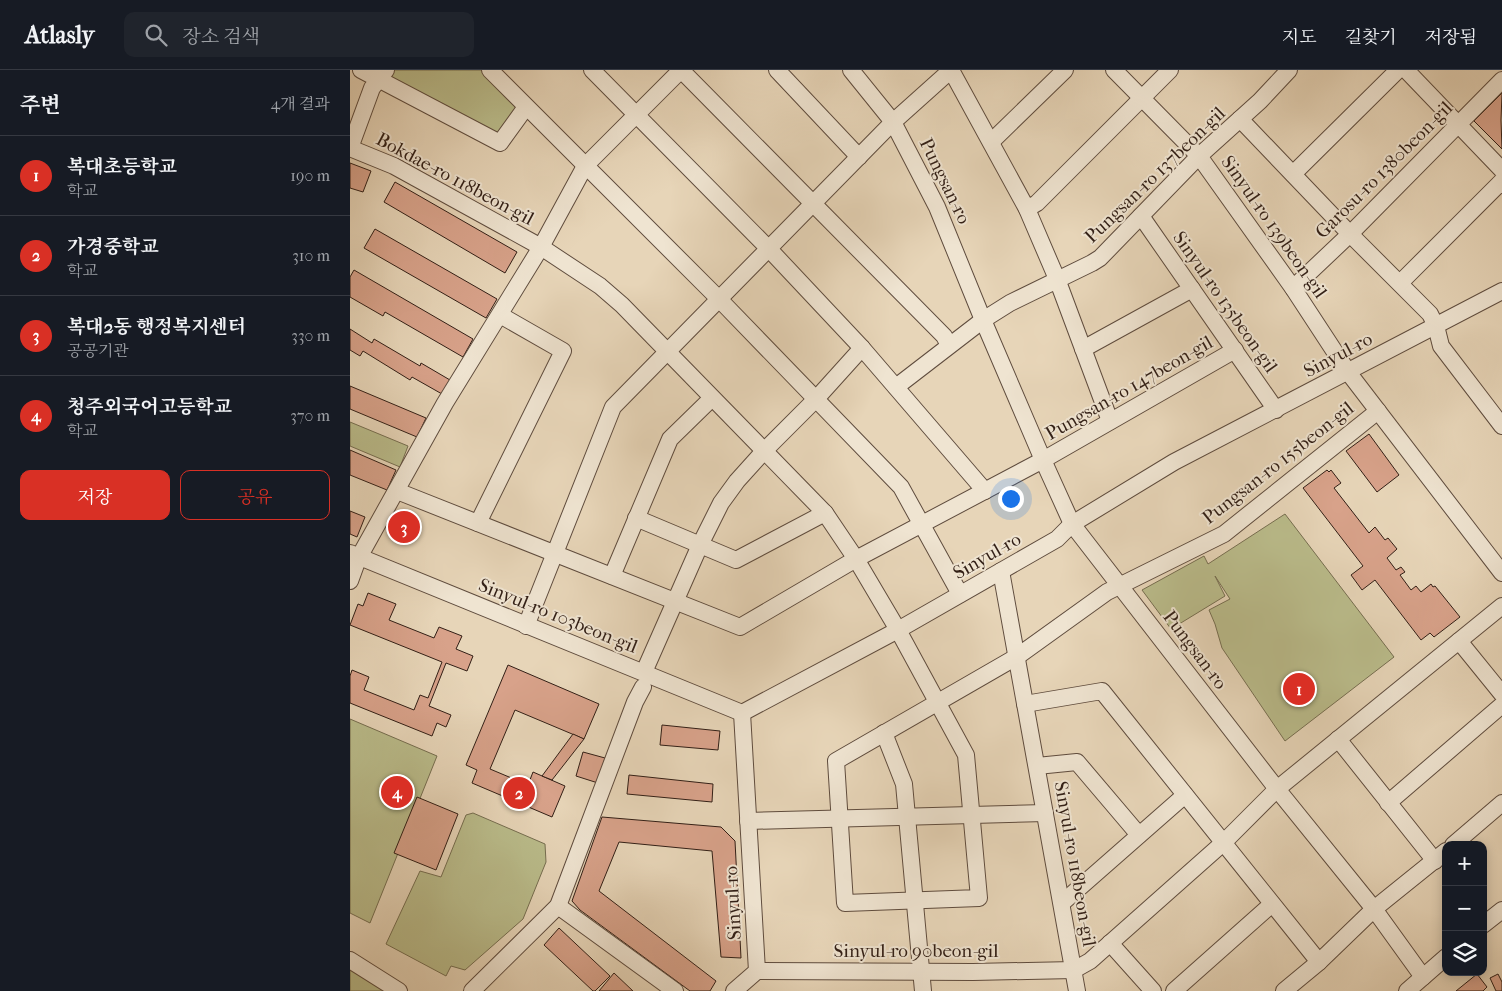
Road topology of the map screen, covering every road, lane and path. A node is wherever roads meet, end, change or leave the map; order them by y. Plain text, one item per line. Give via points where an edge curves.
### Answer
1 (361, 70) edge
2 (490, 70) edge
3 (592, 70) edge
4 (681, 70) edge
5 (776, 70) edge
6 (851, 70) edge
7 (951, 70) edge
8 (1065, 70) edge
9 (1114, 70) edge
10 (1170, 70) edge
11 (1289, 70) edge
12 (1398, 70) edge
13 (1406, 70) edge
14 (382, 75) edge
15 (1502, 80) edge
16 (1142, 98) junction
17 (526, 107) junction
18 (636, 114) junction
19 (1240, 119) junction
20 (893, 122) junction
21 (1458, 124) junction
22 (991, 142) junction
23 (350, 148) edge
24 (1199, 156) junction
25 (859, 157) junction
26 (586, 166) junction
27 (1502, 170) edge
28 (1293, 174) junction
29 (1502, 181) edge
30 (814, 203) junction
31 (1027, 209) junction
32 (1141, 216) junction
33 (1350, 234) junction
34 (541, 247) junction
35 (769, 248) junction
36 (1057, 279) junction
37 (1400, 283) junction
38 (1293, 288) junction
39 (1192, 289) junction
40 (1502, 291) edge
41 (719, 299) junction
42 (500, 315) junction
43 (983, 320) junction
44 (1436, 326) junction
45 (950, 344) junction
46 (862, 348) junction
47 (1083, 349) junction
48 (1234, 350) junction
49 (667, 351) junction
50 (1348, 372) junction
51 (896, 387) junction
52 (712, 398) junction
53 (816, 399) junction
54 (1276, 410) junction
55 (1378, 411) junction
56 (1110, 421) junction
57 (1502, 426) edge
58 (764, 451) junction
59 (1043, 460) junction
60 (397, 491) junction
61 (985, 491) junction
62 (825, 513) junction
63 (636, 518) junction
64 (478, 523) junction
65 (922, 524) junction
66 (1072, 524) junction
67 (700, 544) junction
68 (556, 554) junction
69 (355, 555) edge
70 (856, 559) junction
71 (1001, 571) junction
72 (1502, 574) edge
73 (612, 576) junction
74 (350, 581) edge
75 (1120, 585) junction
76 (960, 594) junction
77 (674, 601) junction
78 (1502, 606) edge
79 (526, 626) junction
80 (898, 630) junction
81 (1459, 641) junction
82 (1018, 656) junction
83 (643, 680) junction
84 (1502, 694) edge
85 (938, 702) junction
86 (1025, 704) junction
87 (1502, 705) edge
88 (742, 713) junction
89 (884, 733) junction
90 (1338, 739) junction
91 (1037, 766) junction
92 (1276, 789) junction
93 (1185, 795) junction
94 (1502, 802) edge
95 (1388, 803) junction
96 (1045, 814) junction
97 (972, 815) junction
98 (907, 817) junction
99 (839, 818) junction
100 (748, 821) junction
101 (1139, 836) junction
102 (1458, 841) edge
103 (1223, 843) junction
104 (1440, 856) edge
105 (914, 900) junction
106 (1062, 903) junction
107 (1272, 904) junction
108 (558, 906) junction
109 (1374, 909) junction
110 (1502, 910) edge
111 (1487, 922) edge
112 (1110, 943) junction
113 (350, 960) edge
114 (1442, 960) edge
115 (1319, 962) junction
116 (1074, 970) junction
117 (757, 971) junction
118 (922, 972) junction
119 (1423, 977) junction
120 (399, 991) edge
121 (472, 991) edge
122 (675, 991) edge
123 (734, 991) edge
124 (923, 991) edge
125 (1077, 991) edge
126 (1153, 991) edge
127 (1174, 991) edge
128 (1284, 991) edge
129 (1407, 991) edge

1 - 14 street
2 - 17 street
3 - 18 street
4 - 18 street
4 - 30 street
5 - 25 street
6 - 20 street, Pungsan-ro
7 - 20 street
7 - 22 street
8 - 22 street
9 - 16 street, Sinyul-ro 139beon-gil
10 - 16 street
11 - 19 street, Pungsan-ro 137beon-gil
12 - 28 street
13 - 21 street
14 - 17 street via 500,142
14 - 23 street via 372,88
15 - 21 street, Garosu-ro 1380beon-gil
16 - 24 street, Sinyul-ro 139beon-gil
16 - 31 street via 1038,203
17 - 26 street
18 - 26 street
18 - 35 street
19 - 24 street, Pungsan-ro 137beon-gil
19 - 28 street
20 - 25 street
20 - 43 street, Pungsan-ro via 937,206
21 - 27 street
21 - 33 street, Garosu-ro 1380beon-gil
22 - 31 street
23 - 34 street, Bokdae-ro 118beon-gil via 394,166
24 - 32 street, Pungsan-ro 137beon-gil
24 - 38 street, Sinyul-ro 139beon-gil
25 - 30 street
26 - 34 street
26 - 41 street
28 - 33 street
29 - 37 street
30 - 35 street
30 - 45 street
31 - 36 street
32 - 36 street, Pungsan-ro 137beon-gil via 1092,264
32 - 39 street, Sinyul-ro 135beon-gil
33 - 37 street
33 - 38 street, Garosu-ro 1380beon-gil
34 - 42 street
34 - 49 street, Bokdae-ro 118beon-gil via 600,286
35 - 41 street
35 - 46 street
36 - 43 street, Pungsan-ro 137beon-gil
36 - 47 street
37 - 44 street via 1430,314
38 - 50 street, Sinyul-ro 139beon-gil
39 - 47 street
39 - 48 street, Sinyul-ro 135beon-gil
40 - 44 street, Sinyul-ro
41 - 49 street
41 - 53 street
42 - 60 street via 445,403
42 - 64 street via 563,351
43 - 45 street
43 - 59 street, Pungsan-ro
44 - 50 street, Sinyul-ro
44 - 57 street via 1440,346
45 - 51 street
46 - 51 street
46 - 53 street
47 - 56 street
48 - 54 street, Sinyul-ro 135beon-gil
48 - 56 street, Pungsan-ro 147beon-gil
49 - 52 street, Bokdae-ro 118beon-gil
49 - 68 street via 613,407
50 - 54 street, Sinyul-ro
50 - 55 street, Sinyul-ro 139beon-gil
51 - 61 street
52 - 58 street, Bokdae-ro 118beon-gil
52 - 63 street via 670,439
53 - 58 street
53 - 65 street via 901,487
54 - 66 street, Sinyul-ro via 1174,462
55 - 72 street, Sinyul-ro 139beon-gil
55 - 75 street, Pungsan-ro 155beon-gil via 1224,534
56 - 59 street, Pungsan-ro 147beon-gil
58 - 62 street, Bokdae-ro 118beon-gil
58 - 67 street via 721,503
59 - 61 street, Pungsan-ro 147beon-gil
59 - 66 street, Pungsan-ro
60 - 64 street
60 - 69 street
61 - 65 street, Pungsan-ro 147beon-gil
62 - 67 street via 736,560
62 - 70 street, Bokdae-ro 118beon-gil
63 - 67 street
63 - 73 street
64 - 68 street
65 - 70 street, Pungsan-ro 147beon-gil
65 - 76 street
66 - 71 street, Sinyul-ro via 1057,539
66 - 75 street, Pungsan-ro
67 - 77 street
68 - 73 street
68 - 79 street
69 - 74 street
69 - 79 street, Sinyul-ro 103beon-gil
70 - 77 street, Pungsan-ro 147beon-gil via 740,627
70 - 80 street, Bokdae-ro 118beon-gil
71 - 76 street, Sinyul-ro
71 - 82 street, Sinyul-ro 118beon-gil
73 - 77 street
75 - 82 street, Pungsan-ro 155beon-gil
75 - 92 street, Pungsan-ro
76 - 80 street, Sinyul-ro
77 - 83 street
78 - 81 street
79 - 83 street, Sinyul-ro 103beon-gil
80 - 85 street, Bokdae-ro 118beon-gil
80 - 88 street, Sinyul-ro
81 - 84 street
81 - 90 street
82 - 85 street, Pungsan-ro 155beon-gil
82 - 86 street, Sinyul-ro 118beon-gil
83 - 88 street, Sinyul-ro 103beon-gil
83 - 108 street
85 - 89 street, Pungsan-ro 155beon-gil
85 - 97 street, Bokdae-ro 118beon-gil via 966,755
86 - 91 street, Sinyul-ro 118beon-gil
86 - 93 street via 1102,691
87 - 95 street
88 - 100 street, Sinyul-ro
89 - 98 street via 904,784
89 - 99 street, Pungsan-ro 155beon-gil via 836,761
90 - 92 street
90 - 95 street
91 - 96 street, Sinyul-ro 118beon-gil
91 - 101 street, Sinyul-ro 118beon-gil via 1076,762
92 - 103 street
92 - 109 street, Pungsan-ro
93 - 101 street
93 - 103 street
94 - 102 street
95 - 104 street
96 - 97 street
96 - 106 street, Sinyul-ro 118beon-gil
97 - 98 street
97 - 105 street, Bokdae-ro 118beon-gil via 979,898
98 - 99 street
98 - 105 street
99 - 100 street
99 - 105 street via 844,903
100 - 117 street, Sinyul-ro
101 - 106 street
103 - 107 street
103 - 112 street
104 - 109 street
105 - 118 street
106 - 116 street, Sinyul-ro 118beon-gil
107 - 115 street
107 - 127 street
108 - 121 street
108 - 122 street
109 - 115 street
109 - 119 street, Pungsan-ro
110 - 111 street
112 - 116 street
112 - 126 street
113 - 120 street
114 - 119 street
115 - 128 street
116 - 118 street, Sinyul-ro 90beon-gil
116 - 125 street, Sinyul-ro 118beon-gil
117 - 118 street, Sinyul-ro 90beon-gil
117 - 123 street
118 - 124 street
119 - 129 street

